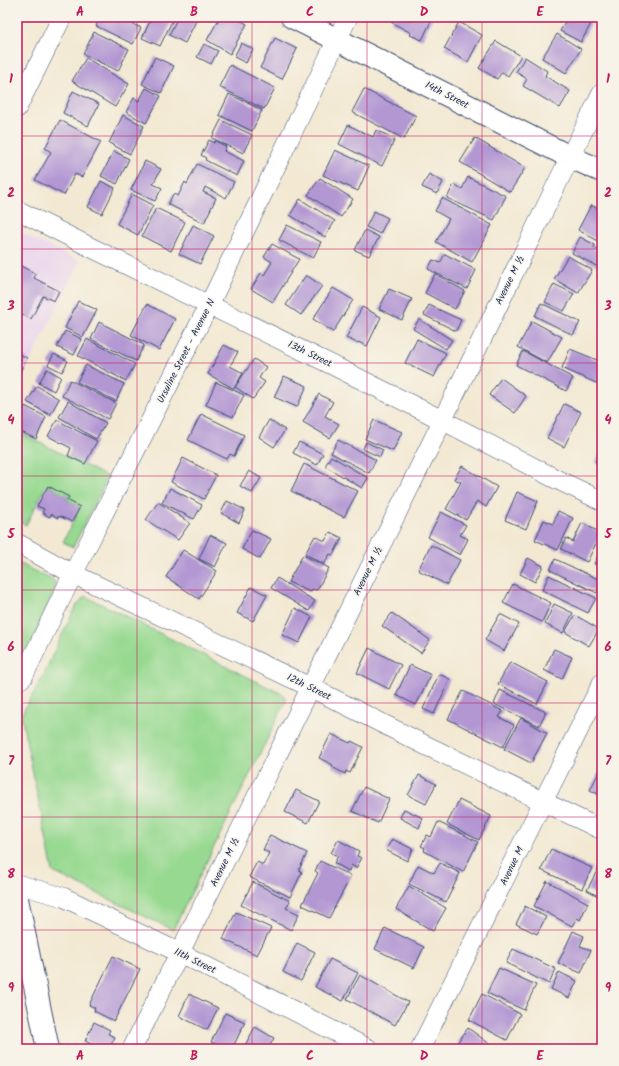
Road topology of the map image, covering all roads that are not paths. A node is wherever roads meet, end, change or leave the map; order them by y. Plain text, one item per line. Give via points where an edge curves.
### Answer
1 (62, 17) edge
2 (292, 17) edge
3 (348, 17) edge
4 (337, 40) junction
5 (602, 93) edge
6 (17, 108) edge
7 (570, 157) junction
8 (602, 171) edge
9 (17, 210) edge
10 (209, 305) junction
11 (442, 420) junction
12 (602, 501) edge
13 (17, 543) edge
14 (73, 574) junction
15 (17, 681) edge
16 (602, 683) edge
17 (310, 687) junction
18 (544, 802) junction
19 (602, 830) edge
20 (17, 884) edge
21 (17, 899) edge
22 (180, 953) junction
23 (48, 1049) edge
24 (132, 1049) edge
25 (369, 1049) edge
26 (420, 1049) edge

1 - 6 street
2 - 4 main road, 14th Street
3 - 4 street, Ursuline Street - Avenue N
4 - 7 main road, 14th Street
4 - 10 street, Ursuline Street - Avenue N
5 - 7 street, Avenue M ½
7 - 8 main road, 14th Street
7 - 11 street, Avenue M ½
9 - 10 street, 13th Street
10 - 11 street, 13th Street
10 - 14 street, Ursuline Street - Avenue N
11 - 12 street, 13th Street
11 - 17 street, Avenue M ½
13 - 14 street, 12th Street
14 - 15 street, Ursuline Street - Avenue N via 23,677
14 - 17 street, 12th Street
16 - 18 street, Avenue M
17 - 18 street, 12th Street
17 - 22 street, Avenue M ½
18 - 19 street, 12th Street
18 - 26 street, Avenue M
20 - 22 street, 11th Street via 63,897
21 - 23 main road
22 - 24 street, Avenue M ½
22 - 25 street, 11th Street

